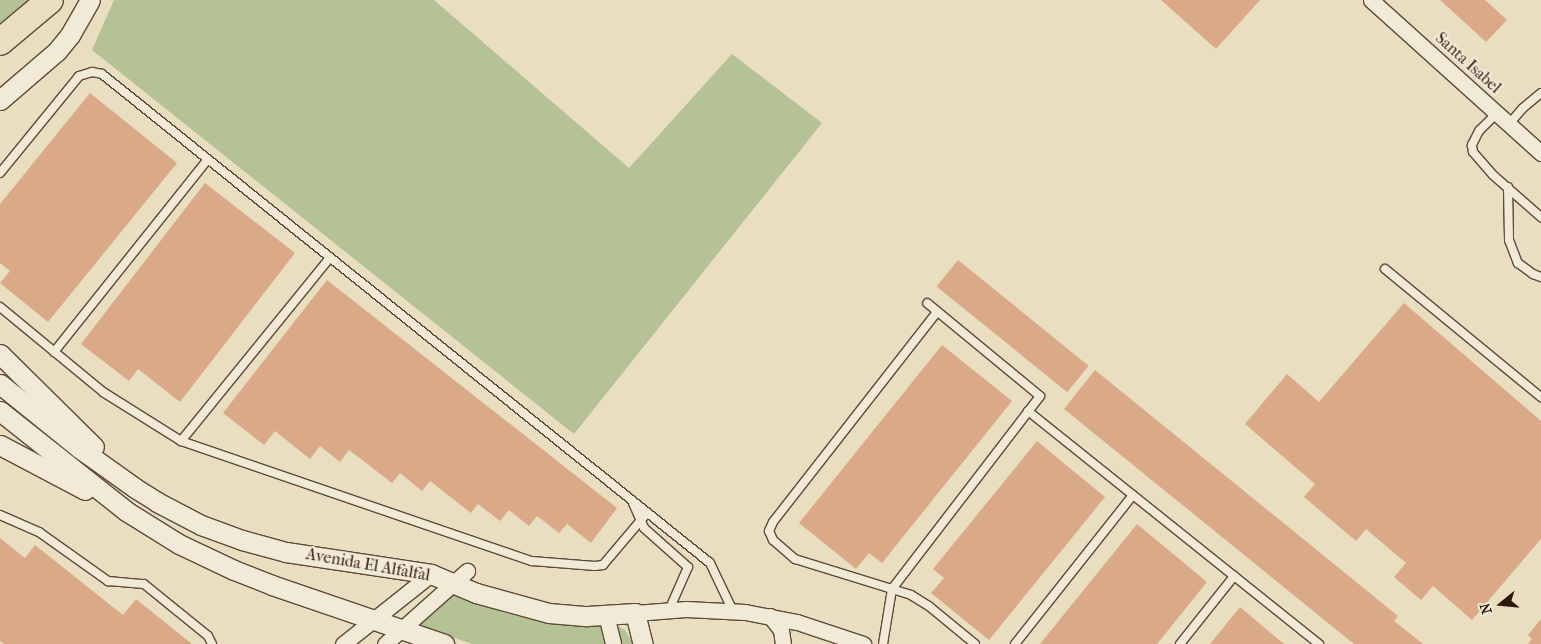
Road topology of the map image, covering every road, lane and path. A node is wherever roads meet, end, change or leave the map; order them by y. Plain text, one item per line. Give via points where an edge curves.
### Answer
1 (50, 0) edge
2 (90, 0) edge
3 (1371, 0) edge
4 (0, 42) edge
5 (1541, 93) edge
6 (0, 100) edge
7 (1497, 113) junction
8 (1509, 124) junction
9 (1541, 153) edge
10 (207, 160) junction
11 (0, 173) edge
12 (1508, 187) junction
13 (1541, 217) edge
14 (329, 258) junction
15 (1385, 268) dead end
16 (1541, 277) edge
17 (927, 303) dead end
18 (0, 307) edge
19 (937, 312) junction
20 (54, 352) junction
21 (0, 354) edge
22 (0, 384) edge
23 (1541, 397) edge
24 (0, 410) edge
25 (1028, 412) junction
26 (181, 441) junction
27 (0, 445) edge
28 (135, 488) junction
29 (1133, 495) junction
30 (632, 501) junction
31 (126, 512) junction
32 (647, 513) junction
33 (0, 515) edge
34 (641, 520) junction
35 (467, 571) dead end
36 (431, 574) junction
37 (1234, 576) junction
38 (451, 584) junction
39 (892, 589) junction
40 (669, 610) junction
41 (733, 611) junction
42 (606, 614) junction
43 (635, 614) junction
44 (770, 616) junction
45 (373, 620) junction
46 (400, 630) junction
47 (212, 644) edge
48 (343, 644) edge
49 (385, 644) edge
50 (444, 644) edge
51 (613, 644) edge
52 (643, 644) edge
53 (783, 644) edge
54 (864, 644) edge
55 (883, 644) edge
56 (976, 644) edge
57 (1015, 644) edge
58 (1180, 644) edge
59 (1319, 644) edge

1 - 4 highway
2 - 6 street via 57,51
3 - 7 street, Santa Isabel
5 - 8 lane
7 - 8 street, Santa Isabel
7 - 12 lane via 1479,131 1472,145 1473,152
8 - 9 street, Santa Isabel
10 - 11 lane via 102,74 92,72 79,76
10 - 14 lane
10 - 20 lane
12 - 13 lane
12 - 16 lane via 1509,240 1518,262
14 - 26 lane
14 - 30 lane
15 - 23 lane
17 - 19 lane
18 - 20 lane
19 - 25 lane via 1040,396
19 - 39 lane via 773,522 770,531 773,540 795,559
20 - 26 lane via 111,397
21 - 28 street
22 - 28 street, Avenida El Alfalfal
24 - 31 street
25 - 29 lane
25 - 39 lane
26 - 34 lane via 532,561 602,565
27 - 31 street
28 - 36 street, Avenida El Alfalfal via 181,515 249,542 286,552
29 - 37 lane
29 - 57 lane
30 - 32 lane
30 - 34 lane
31 - 45 street via 179,544 234,570
32 - 34 lane
32 - 41 lane via 710,563
33 - 47 lane via 39,532 108,581 144,584 208,636
34 - 40 lane via 644,528 688,567
35 - 38 street
36 - 38 street, Avenida El Alfalfal
36 - 45 street
37 - 58 lane
37 - 59 lane
38 - 42 street, Avenida El Alfalfal via 501,602 549,613 571,616
38 - 46 street
39 - 55 lane
39 - 56 lane via 920,601
40 - 41 street, Avenida El Alfalfal
40 - 43 street, Avenida El Alfalfal
41 - 44 street, Avenida El Alfalfal
42 - 43 street, Avenida El Alfalfal
42 - 51 street
43 - 52 street
44 - 53 street via 781,630
44 - 54 street, Avenida El Alfalfal
45 - 46 street
45 - 48 street
46 - 49 street
46 - 50 street

